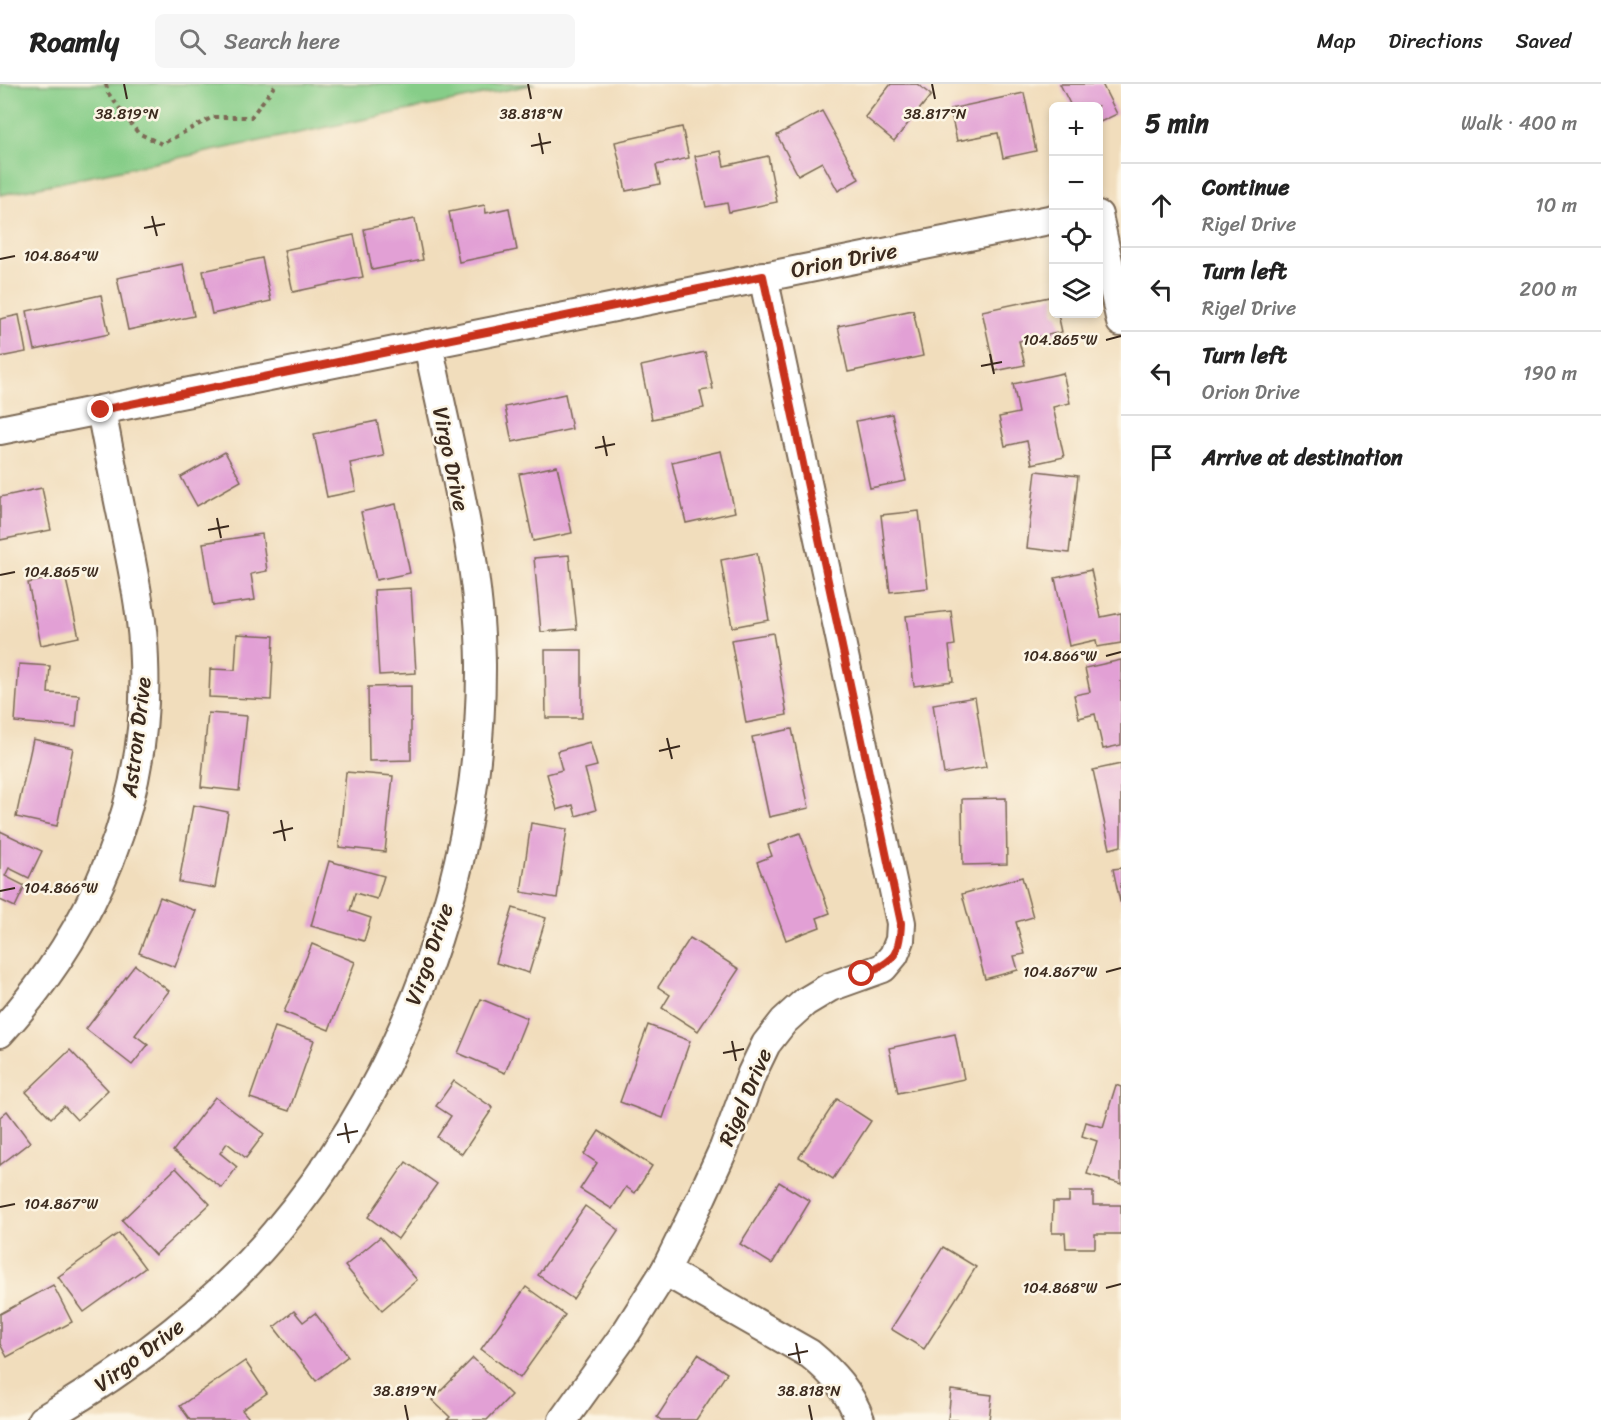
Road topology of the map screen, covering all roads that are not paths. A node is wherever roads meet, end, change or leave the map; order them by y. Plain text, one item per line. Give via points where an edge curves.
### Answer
1 (1121, 205) edge
2 (1103, 209) edge
3 (1049, 220) edge
4 (1103, 238) edge
5 (763, 276) junction
6 (1121, 322) edge
7 (428, 344) junction
8 (101, 410) junction
9 (0, 430) edge
10 (0, 1033) edge
11 (665, 1271) junction
12 (42, 1420) edge
13 (563, 1420) edge
14 (860, 1420) edge

1 - 2 street
3 - 5 street, Orion Drive
4 - 6 street
5 - 7 street, Orion Drive
5 - 11 street, Rigel Drive via 901,923 900,940 883,968 830,987 805,1002 766,1044
7 - 8 street, Orion Drive
7 - 12 street, Virgo Drive via 469,544 481,663 475,761 467,815 447,906 425,973 371,1095 309,1190 273,1235 232,1278 139,1358
8 - 9 street, Orion Drive
8 - 10 street, Astron Drive via 138,599 144,662 135,773 124,822 88,911 38,990
11 - 13 street, Rigel Drive
11 - 14 street via 810,1354 843,1385

